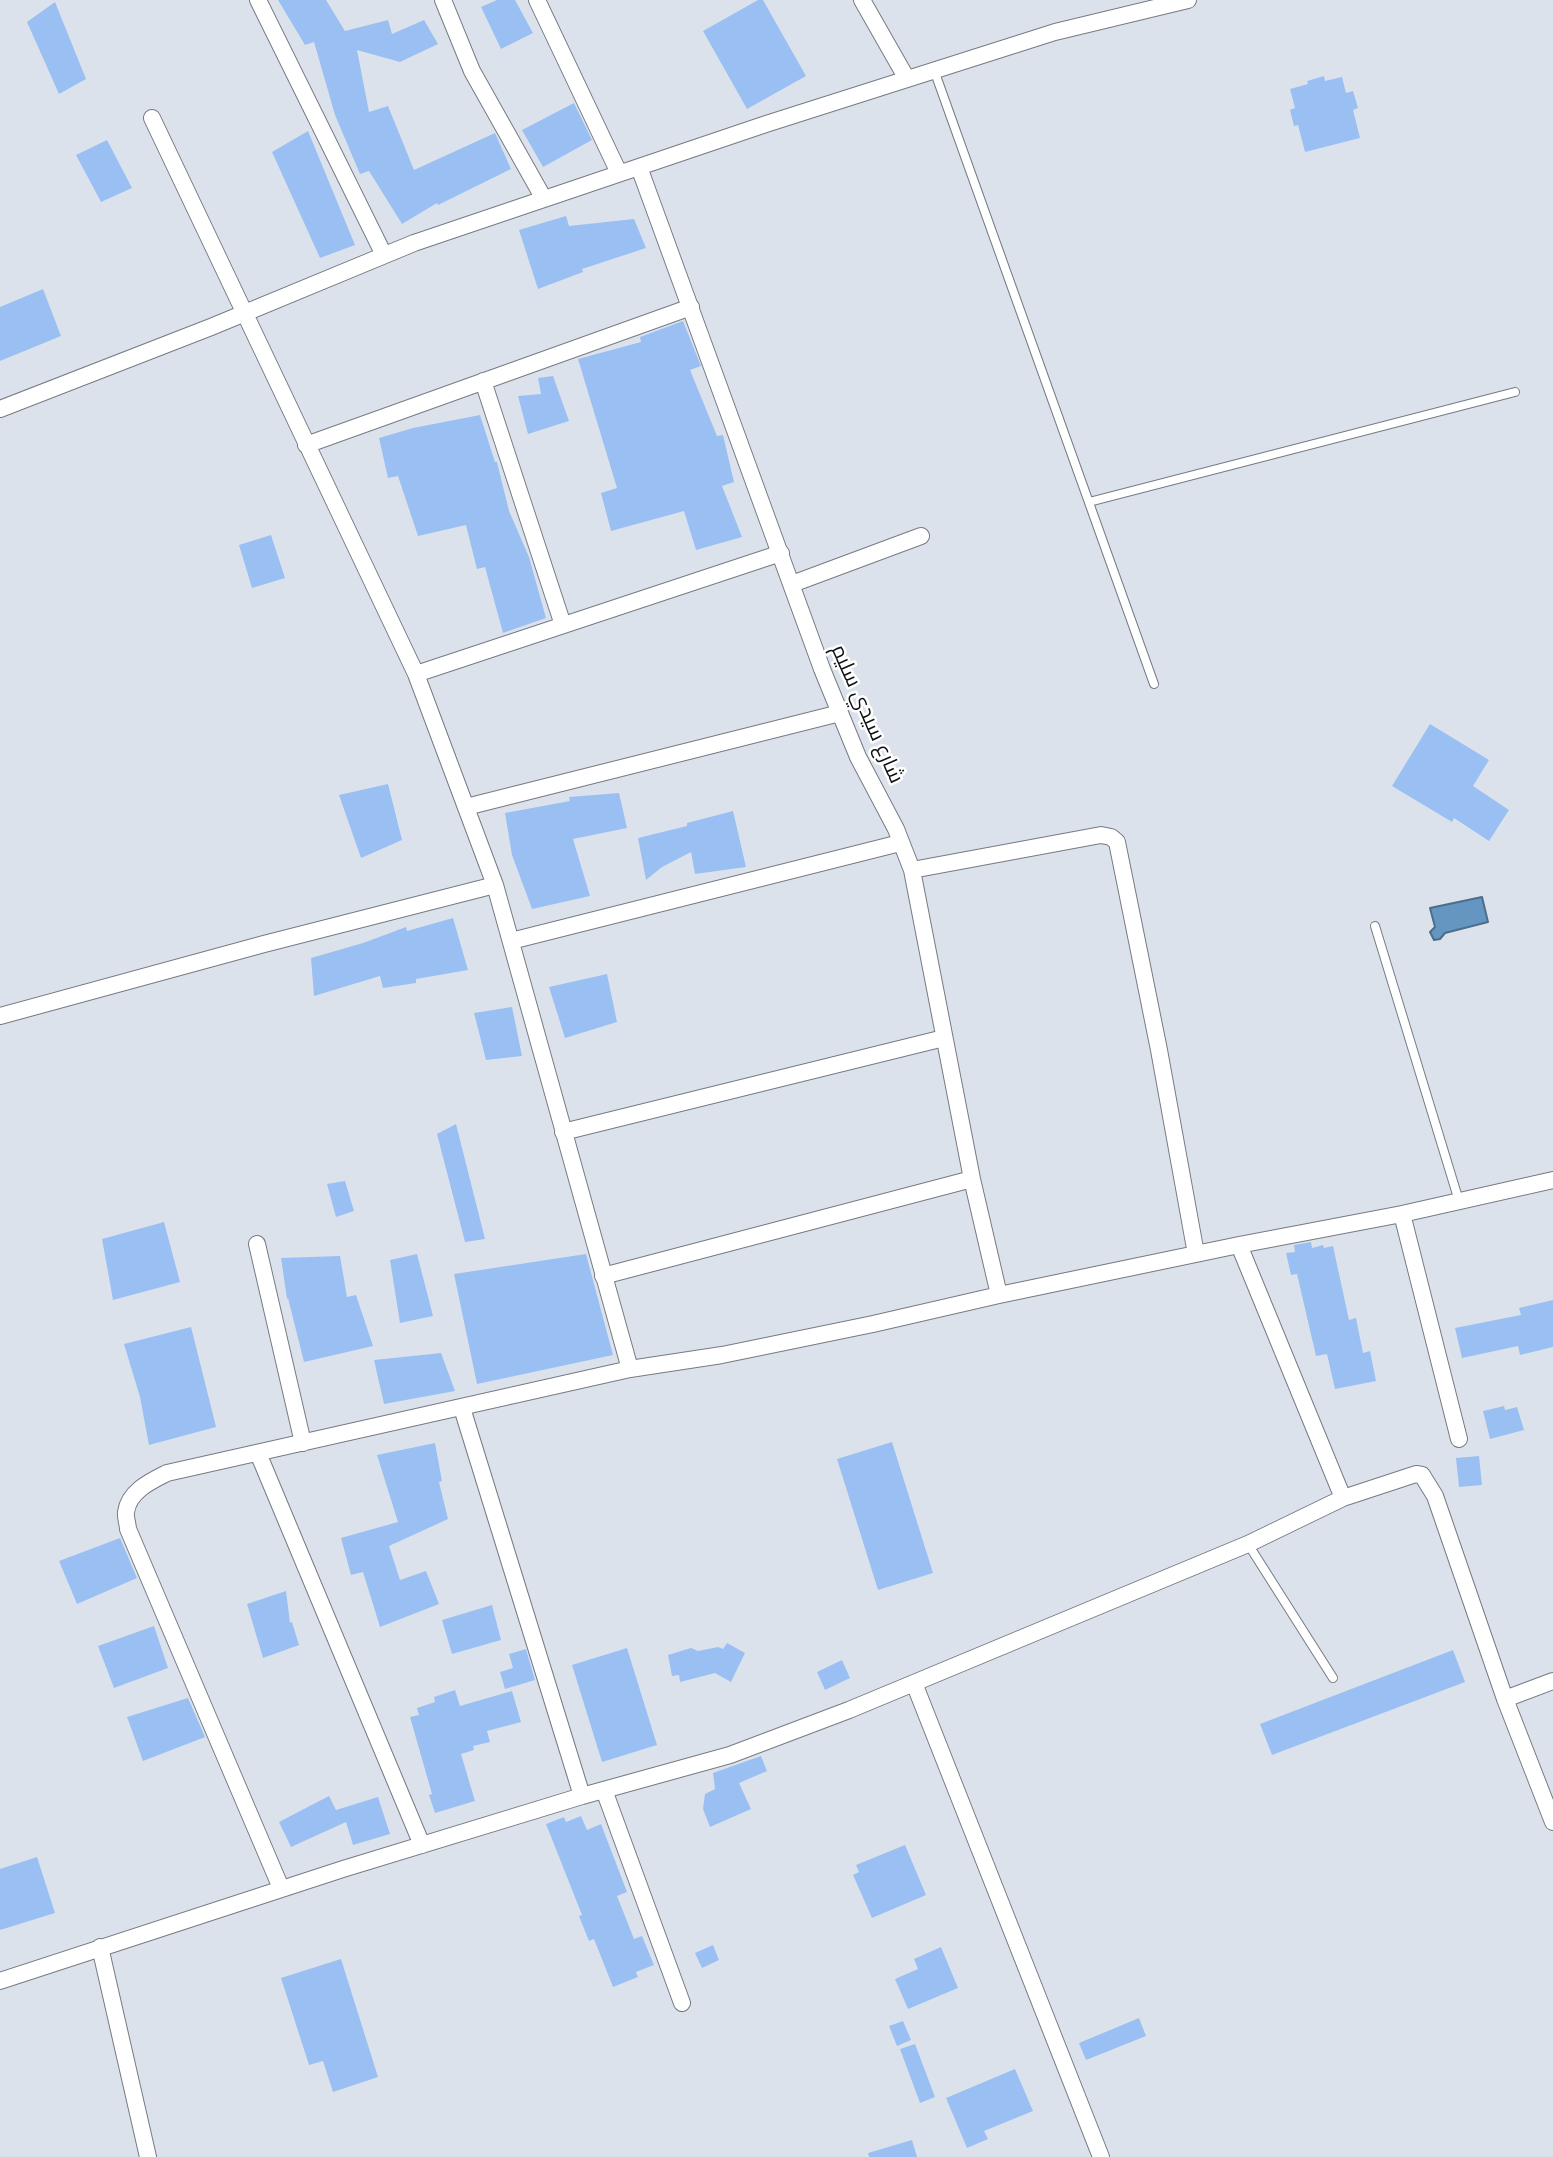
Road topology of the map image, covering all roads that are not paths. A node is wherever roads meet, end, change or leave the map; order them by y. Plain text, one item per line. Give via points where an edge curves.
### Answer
1 (258, 0) edge
2 (443, 0) edge
3 (537, 0) edge
4 (862, 0) edge
5 (1188, 0) edge
6 (1167, 2) edge
7 (934, 71) junction
8 (907, 79) junction
9 (152, 118) dead end
10 (639, 167) junction
11 (619, 173) junction
12 (544, 199) junction
13 (384, 255) junction
14 (691, 307) junction
15 (244, 314) junction
16 (483, 382) junction
17 (1515, 392) dead end
18 (0, 409) edge
19 (306, 445) junction
20 (1089, 502) junction
21 (922, 536) dead end
22 (780, 553) junction
23 (792, 584) junction
24 (563, 625) junction
25 (416, 674) junction
26 (1154, 684) dead end
27 (840, 713) junction
28 (466, 807) junction
29 (900, 843) junction
30 (912, 870) junction
31 (495, 885) junction
32 (1376, 926) dead end
33 (511, 941) junction
34 (0, 1016) edge
35 (944, 1038) junction
36 (563, 1132) junction
37 (972, 1179) junction
38 (1553, 1180) edge
39 (1459, 1201) junction
40 (1402, 1214) junction
41 (257, 1244) dead end
42 (1239, 1245) junction
43 (1196, 1254) junction
44 (603, 1276) junction
45 (999, 1295) junction
46 (630, 1369) junction
47 (463, 1408) junction
48 (1459, 1438) dead end
49 (303, 1443) junction
50 (258, 1453) junction
51 (1343, 1498) junction
52 (1248, 1544) junction
53 (1333, 1678) dead end
54 (1553, 1681) edge
55 (914, 1683) junction
56 (1505, 1699) junction
57 (604, 1790) junction
58 (582, 1797) junction
59 (1553, 1822) edge
60 (422, 1845) junction
61 (281, 1888) junction
62 (100, 1947) junction
63 (0, 1981) edge
64 (682, 2003) dead end
65 (148, 2157) edge
66 (1101, 2157) edge

1 - 13 street
2 - 12 street via 472,71
3 - 11 street
4 - 8 street
5 - 6 street
6 - 7 street
7 - 8 street
7 - 20 lane
8 - 10 street
9 - 15 street
10 - 11 street
10 - 14 street, شارع سيدي سليم
11 - 12 street
12 - 13 street
13 - 15 street
14 - 16 street
14 - 22 street, شارع سيدي سليم
15 - 18 street
15 - 19 street
16 - 19 street
16 - 24 street
17 - 20 lane
19 - 25 street
20 - 26 lane
21 - 23 street
22 - 23 street, شارع سيدي سليم
22 - 24 street
23 - 27 street, شارع سيدي سليم
24 - 25 street
25 - 28 street
27 - 28 street
27 - 29 street, شارع سيدي سليم
28 - 31 street
29 - 30 street, شارع سيدي سليم
29 - 33 street
30 - 35 street, شارع سيدي سليم
30 - 43 street via 1101,835 1117,842
31 - 33 street
31 - 34 street
32 - 39 lane
33 - 36 street
35 - 36 street
35 - 37 street, شارع سيدي سليم
36 - 44 street
37 - 44 street
37 - 45 street, شارع سيدي سليم
38 - 39 street
39 - 40 street
40 - 42 street
40 - 48 street
41 - 49 street
42 - 43 street
42 - 51 street
43 - 45 street
44 - 46 street
45 - 46 street via 722,1355
46 - 47 street
47 - 49 street
47 - 58 street
49 - 50 street
50 - 60 street
50 - 61 street via 167,1473 145,1484 126,1511 128,1529
51 - 52 street
51 - 56 street via 1422,1475 1436,1496
52 - 53 lane
52 - 55 street
54 - 56 street
55 - 57 street via 730,1755
55 - 66 street
56 - 59 street
57 - 58 street
57 - 64 street
58 - 60 street
60 - 61 street
61 - 62 street
62 - 63 street
62 - 65 street

